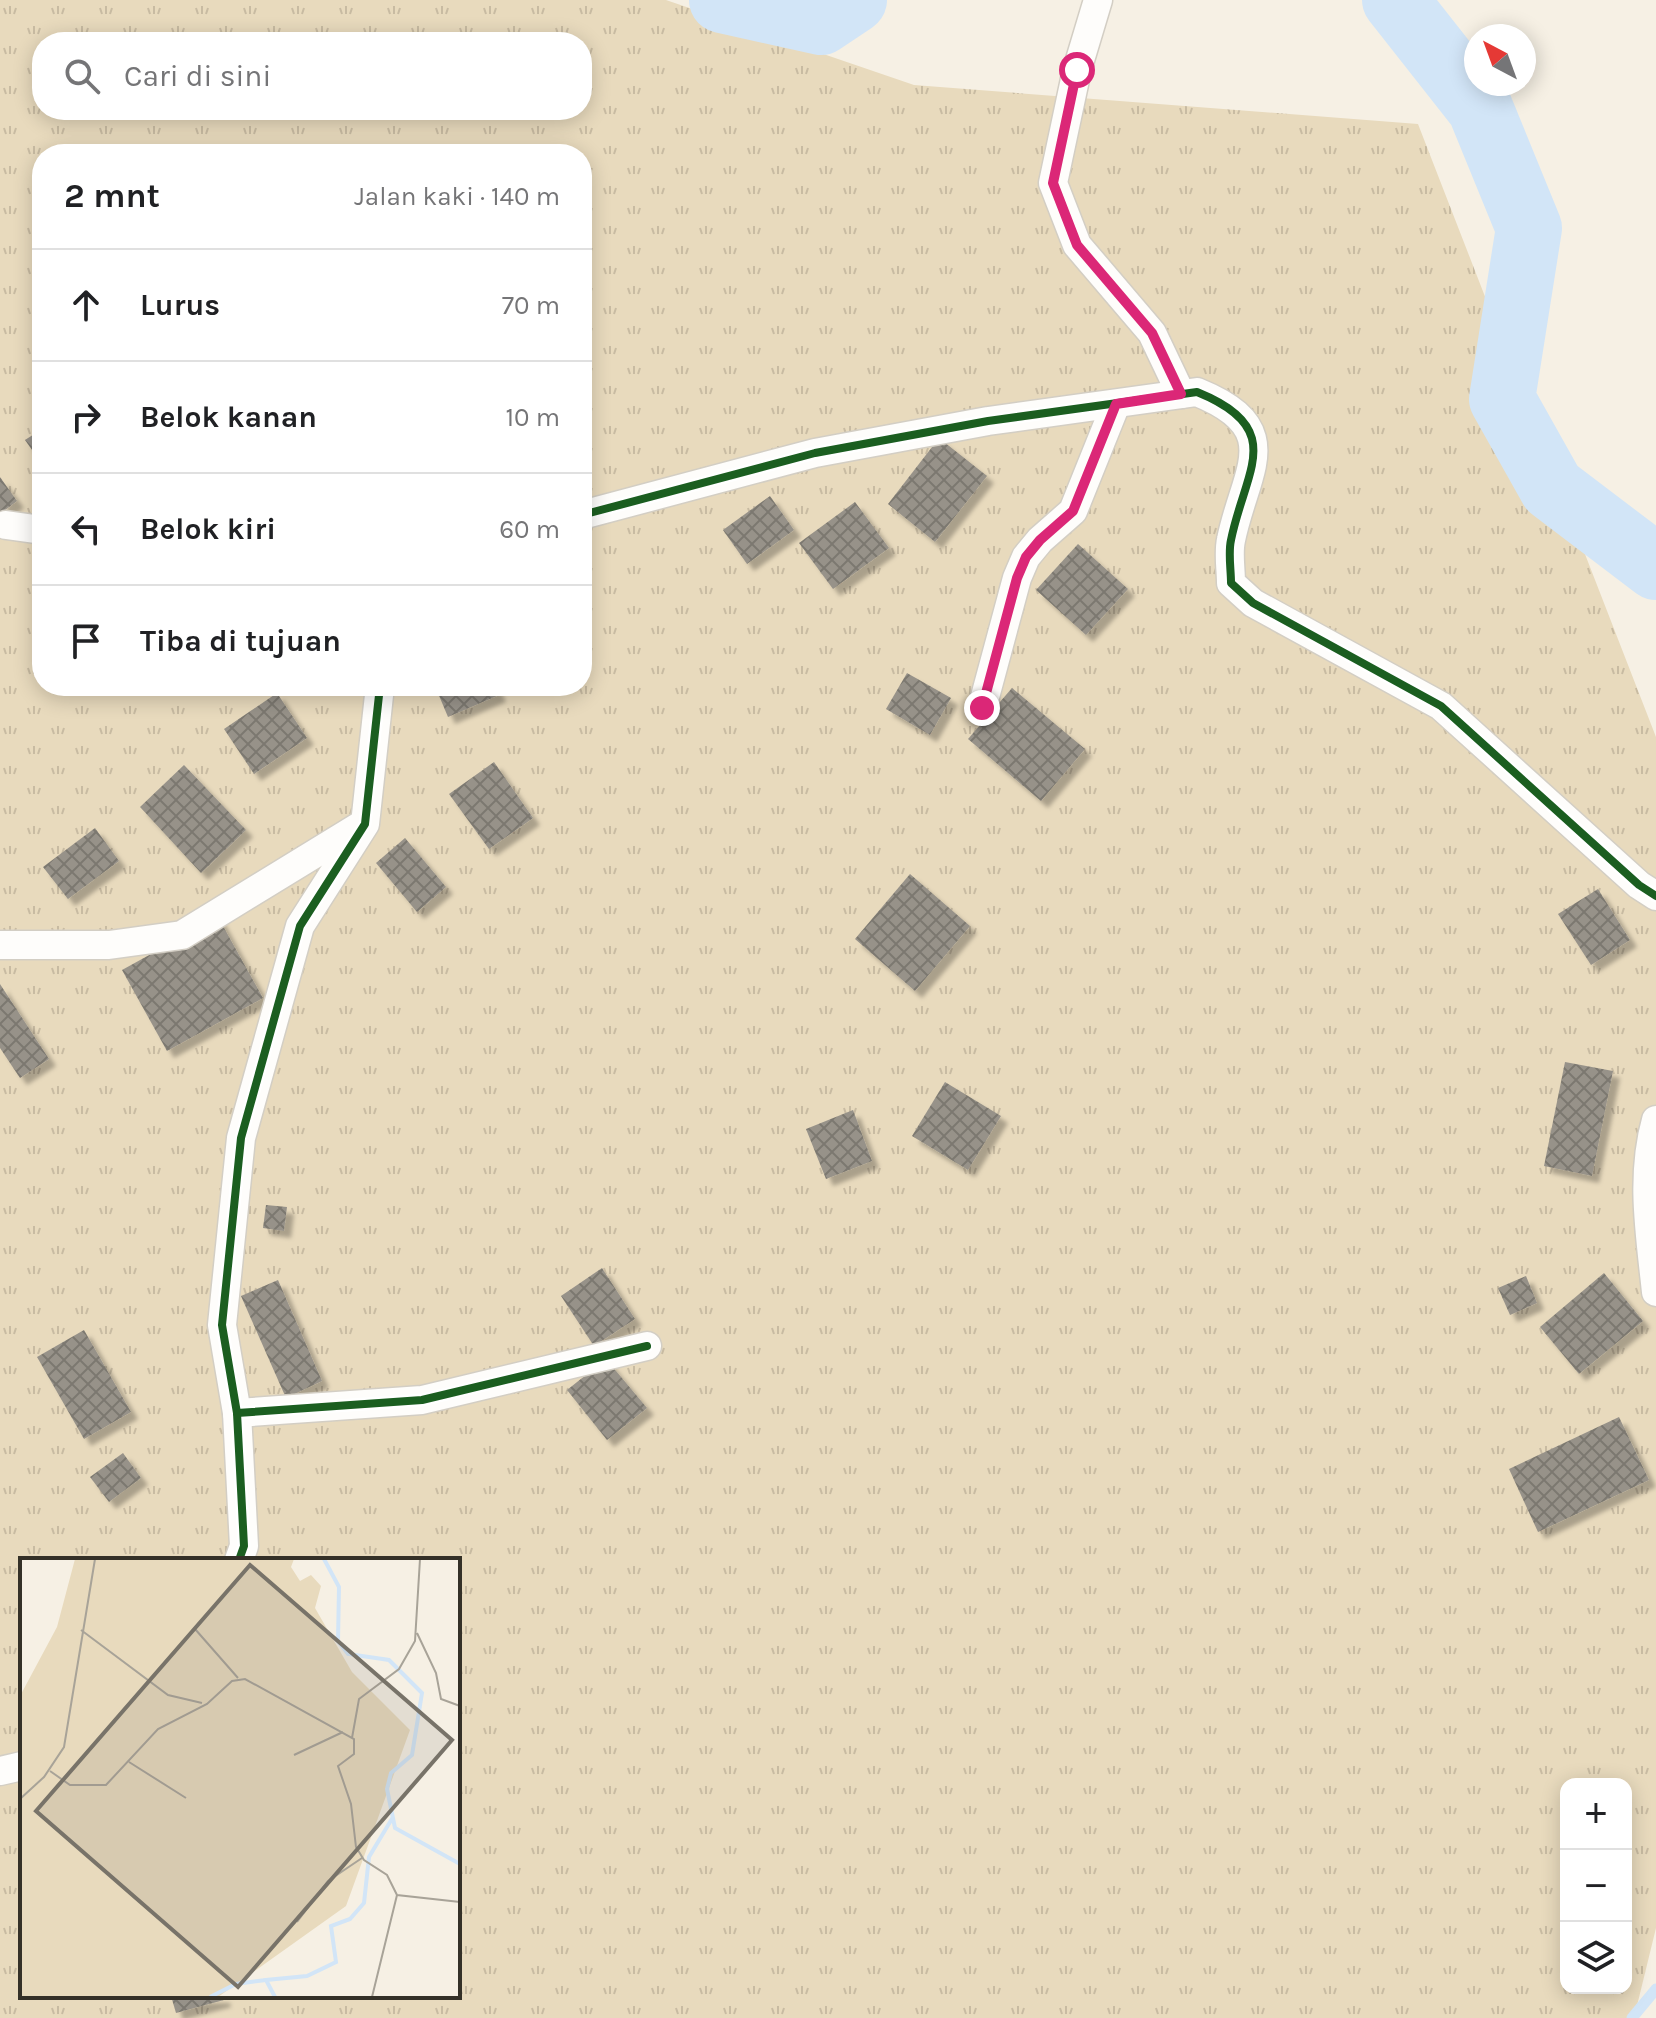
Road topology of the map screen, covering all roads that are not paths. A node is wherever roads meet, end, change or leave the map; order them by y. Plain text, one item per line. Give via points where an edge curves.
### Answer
1 (1098, 0) edge
2 (1181, 394) junction
3 (1116, 404) junction
4 (592, 512) edge
5 (6, 525) dead end
6 (32, 529) edge
7 (379, 696) edge
8 (982, 708) dead end
9 (365, 824) junction
10 (1656, 896) edge
11 (0, 945) edge
12 (1656, 1120) edge
13 (1656, 1292) edge
14 (647, 1346) dead end
15 (237, 1413) junction
16 (240, 1558) edge
17 (20, 1766) edge
18 (0, 1771) edge

1 - 2 street via 1053,183 1077,245 1152,333
2 - 3 street
2 - 10 street via 1197,392 1229,405 1246,422 1256,460 1230,542 1231,583 1253,603 1441,706
3 - 4 street via 815,453
3 - 8 street via 1073,511 1026,557
5 - 6 street
7 - 9 street
9 - 11 street via 182,935 109,945
9 - 15 street via 300,926 241,1138 222,1325
12 - 13 street via 1647,1160 1647,1194
14 - 15 street via 422,1400
15 - 16 street via 244,1546
17 - 18 street

